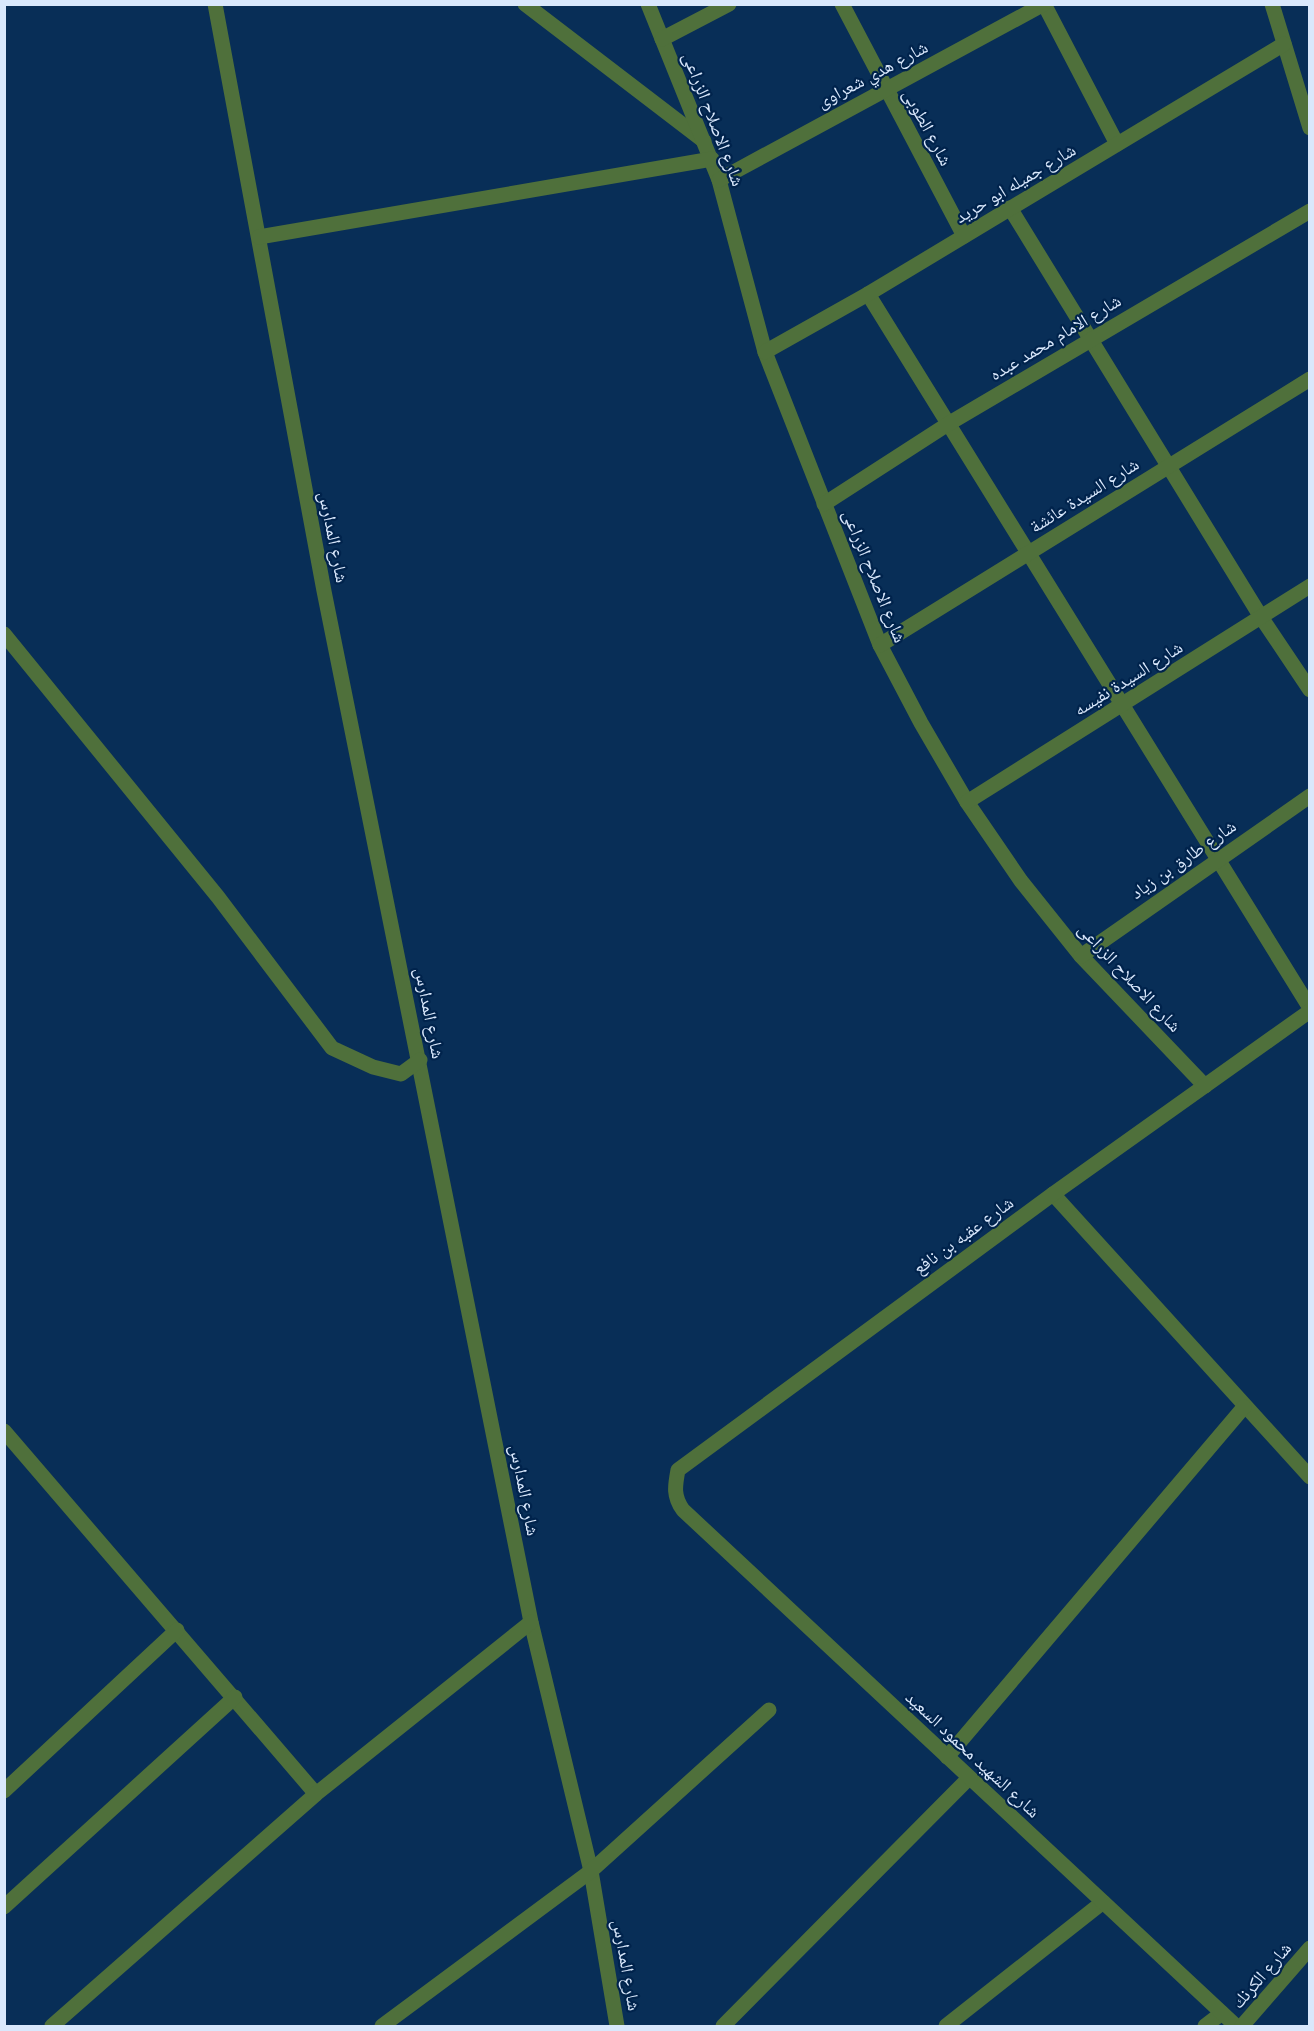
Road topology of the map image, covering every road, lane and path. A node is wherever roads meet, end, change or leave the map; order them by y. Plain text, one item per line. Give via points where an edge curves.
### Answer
1 (215, 4) edge
2 (525, 4) edge
3 (648, 4) edge
4 (729, 4) edge
5 (842, 4) edge
6 (1272, 4) edge
7 (1044, 5) edge
8 (662, 39) junction
9 (1284, 44) junction
10 (885, 89) junction
11 (1310, 128) edge
12 (707, 143) junction
13 (1117, 144) junction
14 (712, 159) junction
15 (719, 180) junction
16 (1010, 208) junction
17 (1310, 211) edge
18 (964, 236) junction
19 (259, 237) junction
20 (868, 294) junction
21 (1090, 339) junction
22 (765, 352) junction
23 (1310, 379) edge
24 (948, 424) junction
25 (1168, 465) junction
26 (824, 504) junction
27 (1028, 553) junction
28 (1310, 586) edge
29 (1261, 617) junction
30 (4, 634) edge
31 (880, 645) junction
32 (1310, 690) edge
33 (1121, 705) junction
34 (1310, 796) edge
35 (967, 802) junction
36 (1216, 859) junction
37 (1081, 956) junction
38 (1310, 1010) edge
39 (420, 1060) junction
40 (1205, 1086) junction
41 (1053, 1194) junction
42 (1244, 1407) junction
43 (4, 1431) edge
44 (1310, 1477) edge
45 (683, 1510) joint
46 (531, 1622) junction
47 (177, 1630) junction
48 (235, 1697) junction
49 (769, 1710) dead end
50 (947, 1757) junction
51 (969, 1778) junction
52 (4, 1791) edge
53 (316, 1794) junction
54 (591, 1871) junction
55 (1103, 1902) junction
56 (4, 1907) edge
57 (1310, 1948) edge
58 (1222, 2013) junction
59 (52, 2026) edge
60 (382, 2026) edge
61 (617, 2026) edge
62 (723, 2026) edge
63 (946, 2026) edge
64 (1205, 2026) edge
65 (1236, 2026) edge
66 (1242, 2026) edge

1 - 19 street, شارع المدارس
2 - 12 street
3 - 8 street, شارع الاصلاح الزراعى
4 - 8 street
5 - 10 street, شارع الطوبى
6 - 9 street
7 - 10 street, شارع هدي شعراوى
7 - 13 street
8 - 12 street, شارع الاصلاح الزراعى
9 - 11 street
9 - 13 street, شارع جميله ابو حريد
10 - 15 street, شارع هدي شعراوى
10 - 18 street, شارع الطوبى
12 - 14 street, شارع الاصلاح الزراعى
13 - 16 street, شارع جميله ابو حريد
14 - 15 street, شارع الاصلاح الزراعى
14 - 19 street
15 - 22 street, شارع الاصلاح الزراعى
16 - 18 street, شارع جميله ابو حريد
16 - 21 street
17 - 21 street, شارع الامام محمد عبده
18 - 20 street, شارع جميله ابو حريد
19 - 39 street, شارع المدارس via 327,603
20 - 22 street, شارع جميله ابو حريد
20 - 24 street
21 - 24 street, شارع الامام محمد عبده
21 - 25 street
22 - 26 street, شارع الاصلاح الزراعى
23 - 25 street, شارع السيدة عائشة
24 - 26 street, شارع الامام محمد عبده
24 - 27 street
25 - 27 street, شارع السيدة عائشة
25 - 29 street
26 - 31 street, شارع الاصلاح الزراعى
27 - 31 street, شارع السيدة عائشة
27 - 33 street
28 - 29 street, شارع السيدة نفيسه
29 - 32 street
29 - 33 street, شارع السيدة نفيسه
30 - 39 street via 218,897 332,1048 373,1067 401,1074
31 - 35 street, شارع الاصلاح الزراعى
33 - 35 street, شارع السيدة نفيسه
33 - 36 street
34 - 36 street, شارع طارق بن زياد
35 - 37 street, شارع الاصلاح الزراعى via 1021,881
36 - 37 street, شارع طارق بن زياد
36 - 38 street
37 - 40 street, شارع الاصلاح الزراعى
38 - 40 street, شارع عقبه بن نافع
39 - 46 street, شارع المدارس
40 - 41 street, شارع عقبه بن نافع
41 - 42 street
41 - 45 street, شارع عقبه بن نافع via 678,1470 675,1499
42 - 44 street
42 - 50 street
43 - 47 street
45 - 50 street, شارع الشهيد محمود السعيد
46 - 53 street
46 - 54 street, شارع المدارس
47 - 48 street
47 - 52 street
48 - 53 street
48 - 56 street
49 - 54 street
50 - 51 street, شارع الشهيد محمود السعيد
51 - 55 street, شارع الشهيد محمود السعيد
51 - 62 street
53 - 59 street
54 - 60 street
54 - 61 street, شارع المدارس
55 - 58 street, شارع الشهيد محمود السعيد
55 - 63 street
57 - 66 street, شارع الكرنك
58 - 64 street
58 - 65 street, شارع الشهيد محمود السعيد

